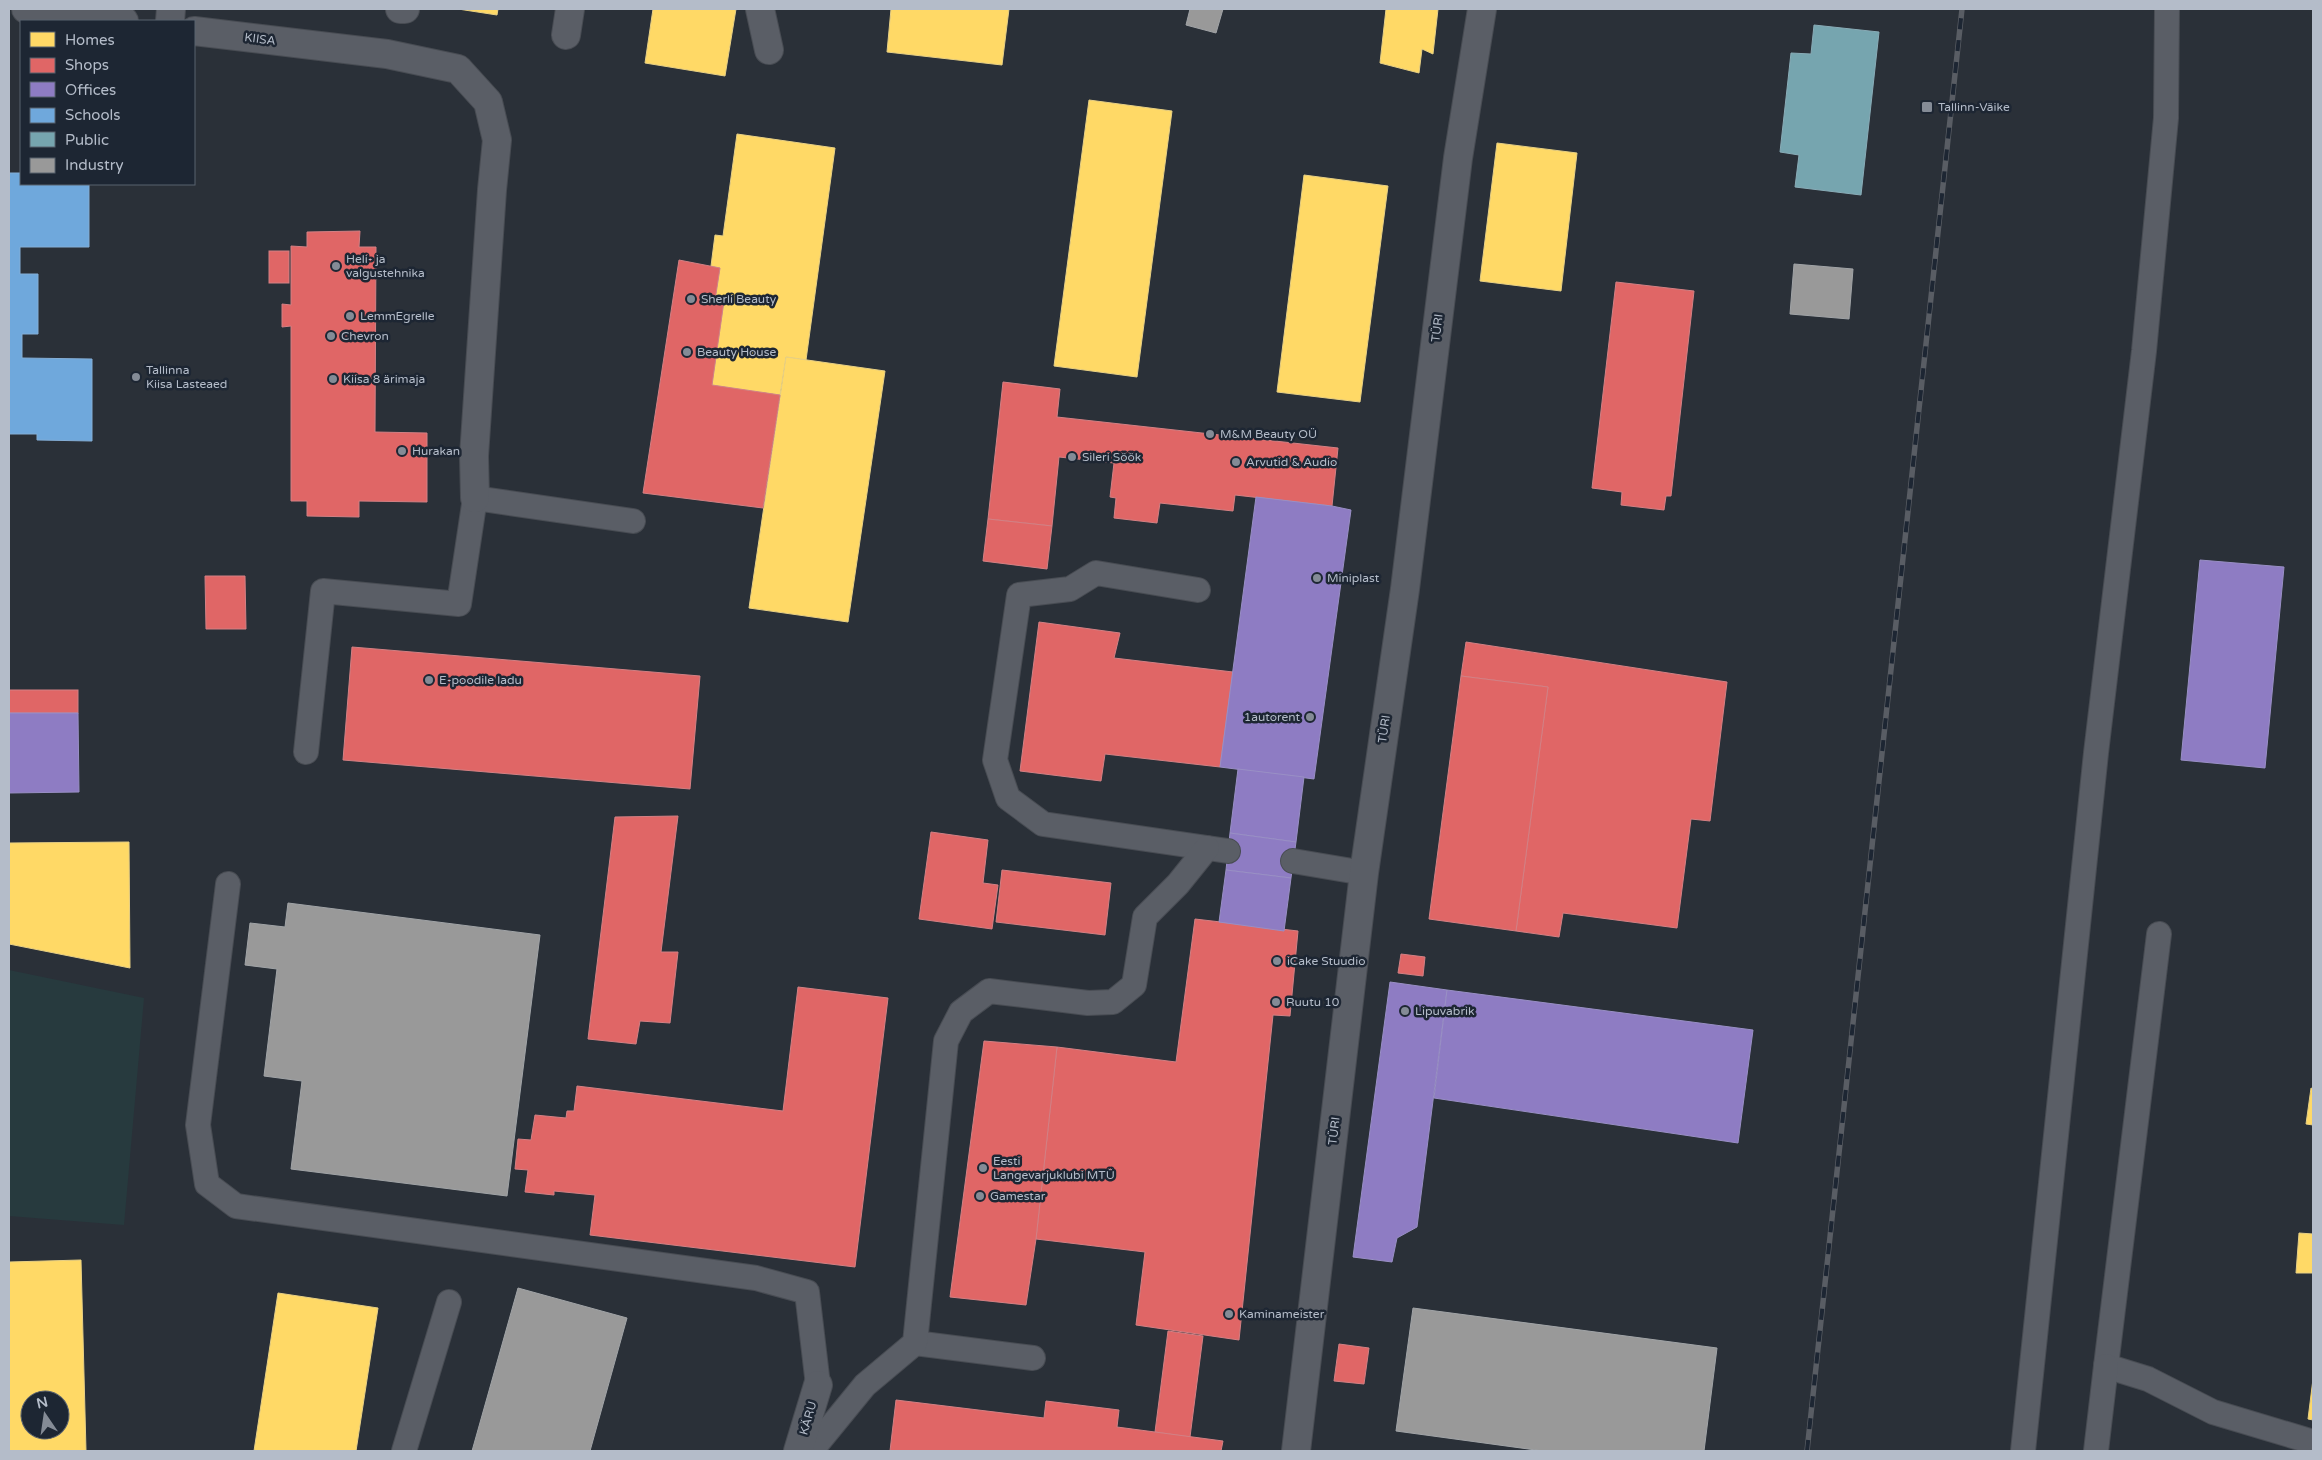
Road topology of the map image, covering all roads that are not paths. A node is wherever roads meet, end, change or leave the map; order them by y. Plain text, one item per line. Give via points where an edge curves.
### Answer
1 (26, 9) edge
2 (400, 9) edge
3 (405, 9) edge
4 (570, 9) edge
5 (760, 9) edge
6 (1482, 9) edge
7 (2167, 9) edge
8 (116, 20) edge
9 (195, 31) edge
10 (566, 35) dead end
11 (769, 50) dead end
12 (475, 498) junction
13 (633, 521) dead end
14 (1198, 590) dead end
15 (306, 752) dead end
16 (1293, 861) dead end
17 (1364, 873) junction
18 (228, 884) dead end
19 (2159, 934) dead end
20 (449, 1302) dead end
21 (915, 1343) junction
22 (1033, 1358) dead end
23 (2106, 1366) junction
24 (818, 1385) joint
25 (2313, 1442) edge
26 (404, 1451) edge
27 (798, 1451) edge
28 (811, 1451) edge
29 (1296, 1451) edge
30 (2023, 1451) edge
31 (2096, 1451) edge

1 - 8 street
2 - 3 street
4 - 10 street
5 - 11 street
6 - 17 street, TÜRI via 1458,158 1405,589
7 - 30 lane via 2166,118 2144,351 2096,754
9 - 12 street, KIISA via 387,54 458,69 488,102 498,140 474,456
12 - 13 lane
12 - 15 lane via 459,604 323,591
14 - 21 lane via 1096,573 1070,589 1019,595 995,760 1008,798 1043,824 1217,849 1145,917 1134,985 1113,1002 1088,1003 989,991 960,1012 946,1041
16 - 17 lane
17 - 29 street, TÜRI
18 - 24 lane via 198,1125 207,1184 236,1206 756,1278 807,1292
19 - 23 lane
20 - 26 lane
21 - 22 lane
21 - 28 lane via 866,1385
23 - 25 lane via 2148,1379 2212,1412
23 - 31 lane
24 - 27 street, KÄRU

